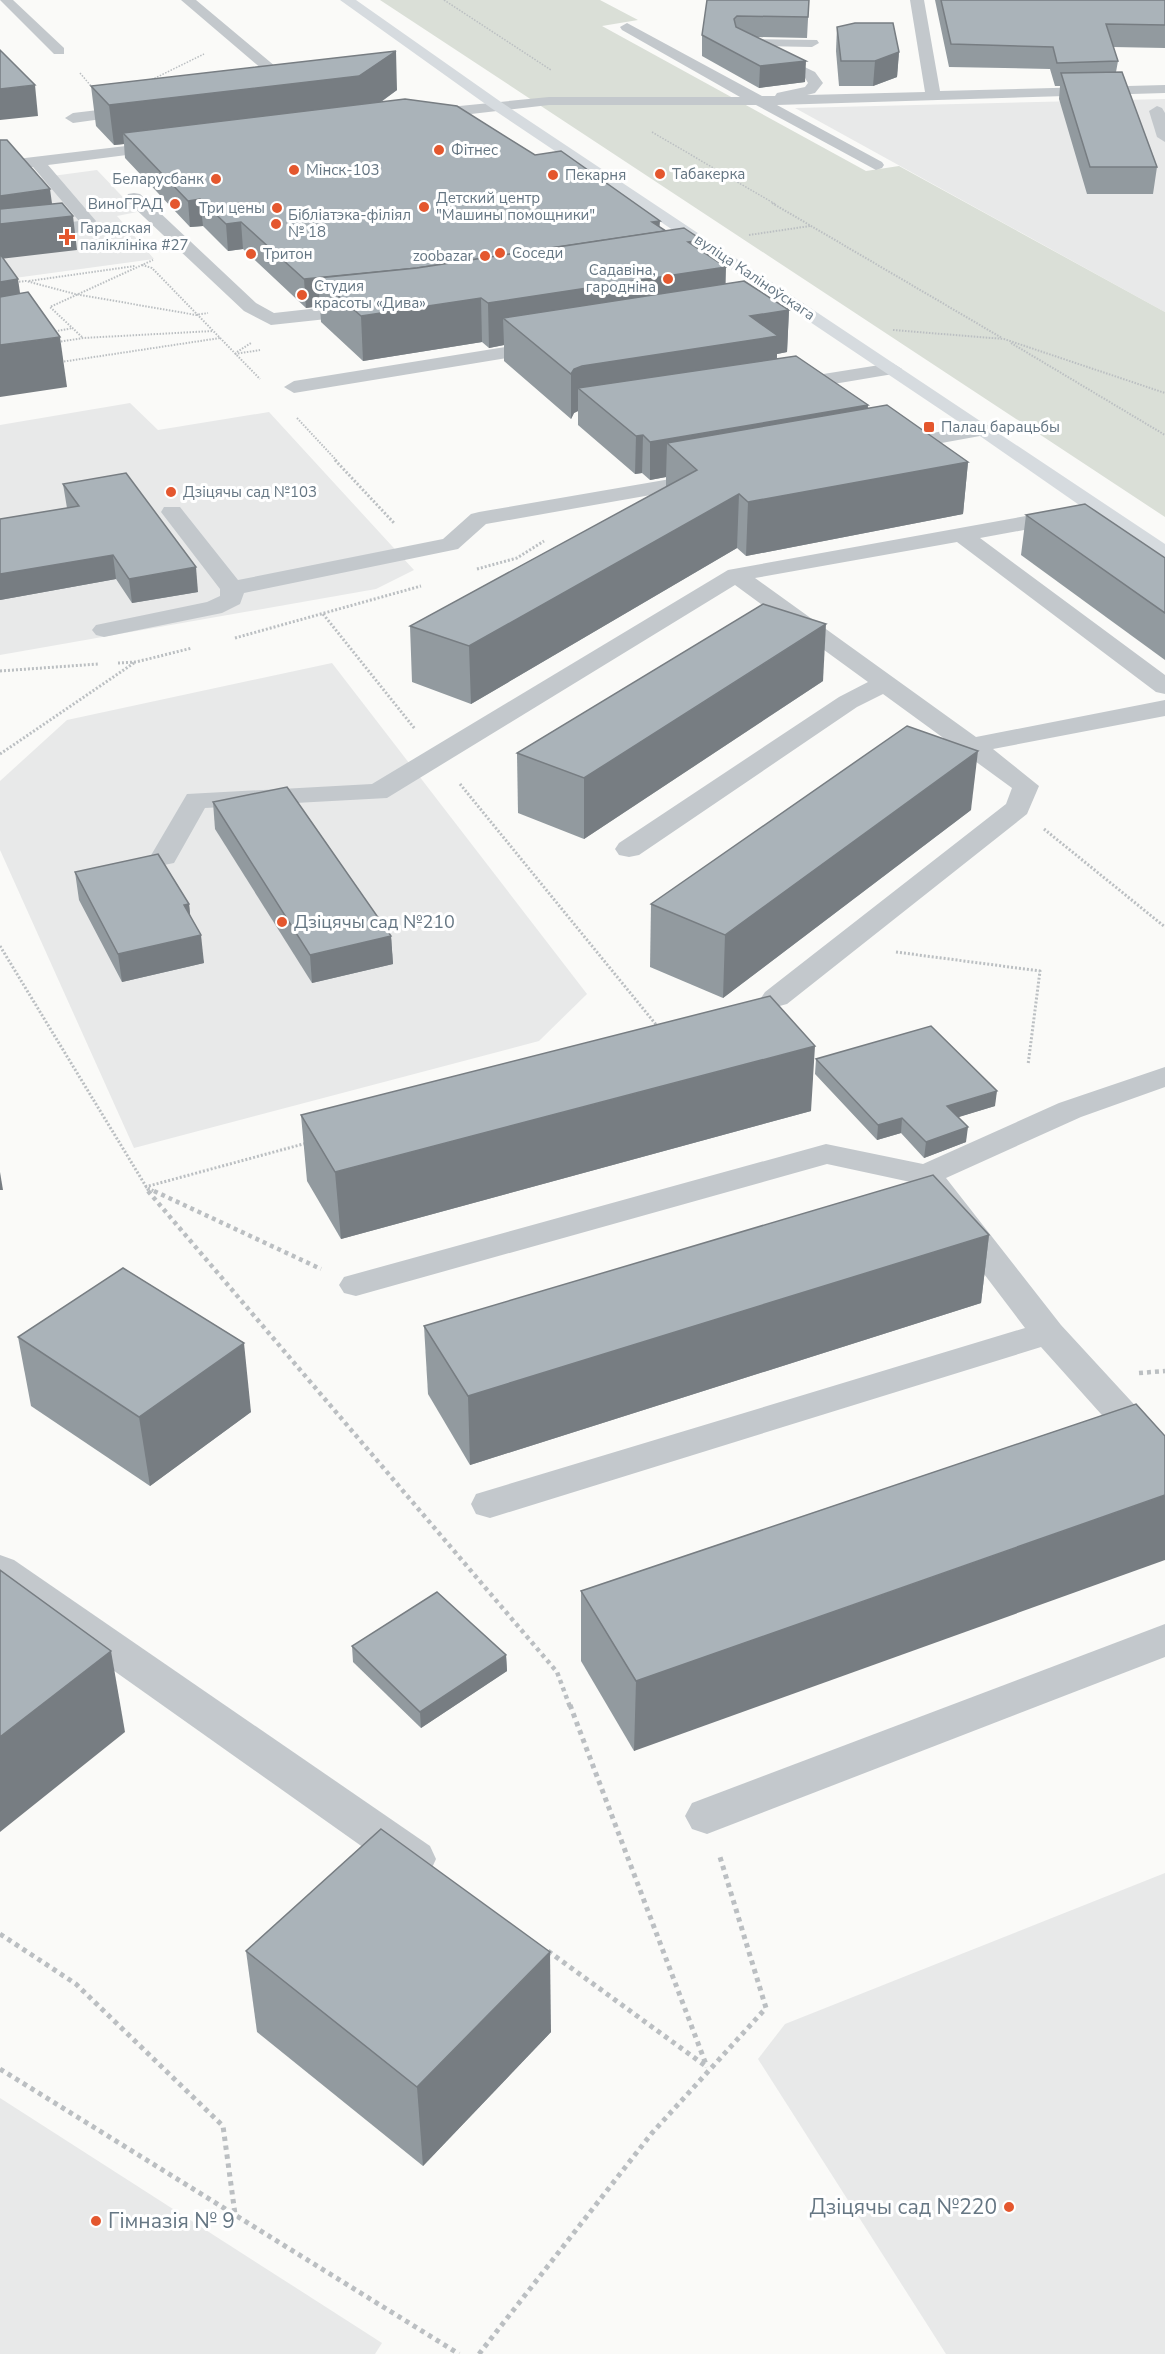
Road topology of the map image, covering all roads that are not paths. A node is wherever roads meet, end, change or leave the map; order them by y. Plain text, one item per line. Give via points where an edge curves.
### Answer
1 (5, 0) edge
2 (188, 0) edge
3 (346, 0) edge
4 (917, 0) edge
5 (31, 26) junction
6 (627, 27) dead end
7 (10, 28) dead end
8 (812, 43) dead end
9 (58, 51) road end
10 (1165, 89) edge
11 (272, 93) edge
12 (933, 96) junction
13 (764, 101) junction
14 (496, 105) junction
15 (155, 108) edge
16 (1157, 111) dead end
17 (406, 116) edge
18 (73, 118) dead end
19 (1165, 137) edge
20 (183, 144) edge
21 (37, 162) junction
22 (876, 165) dead end
23 (0, 166) edge
24 (135, 198) dead end
25 (0, 237) edge
26 (726, 257) junction
27 (696, 261) edge
28 (798, 306) junction
29 (383, 307) edge
30 (766, 311) edge
31 (562, 344) edge
32 (892, 369) junction
33 (294, 387) dead end
34 (768, 389) edge
35 (984, 430) junction
36 (870, 450) edge
37 (730, 474) edge
38 (1101, 509) junction
39 (172, 513) dead end
40 (961, 534) junction
41 (1165, 554) edge
42 (736, 575) junction
43 (232, 588) junction
44 (104, 630) dead end
45 (885, 683) junction
46 (1165, 687) edge
47 (1165, 708) edge
48 (970, 746) junction
49 (629, 849) dead end
50 (164, 857) dead end
51 (776, 998) dead end
52 (1165, 1076) edge
53 (926, 1175) junction
54 (356, 1285) road end
55 (1048, 1333) junction
56 (1165, 1462) edge
57 (490, 1504) dead end
58 (0, 1570) edge
59 (1165, 1640) edge
60 (707, 1816) road end
61 (446, 1881) edge

1 - 5 street
2 - 11 street via 295,90
3 - 14 main road, вуліца Каліноўскага
4 - 12 street
5 - 7 street
5 - 9 street
6 - 13 street
8 - 13 street via 741,42 810,75 816,83 810,90
10 - 12 street
12 - 13 street
13 - 14 street via 549,101
13 - 22 street
14 - 17 street
14 - 26 main road, вуліца Каліноўскага
15 - 18 street
16 - 19 street
20 - 21 street
21 - 23 street
21 - 25 street via 88,221 83,227
24 - 29 street via 250,308 271,319
26 - 27 street
26 - 28 main road, вуліца Каліноўскага
28 - 30 street
28 - 32 main road, вуліца Каліноўскага
31 - 33 street
32 - 34 street
32 - 35 main road, вуліца Каліноўскага
35 - 36 street
35 - 38 main road, вуліца Каліноўскага
37 - 43 street via 479,519 450,544
38 - 40 street
38 - 41 main road, вуліца Каліноўскага
39 - 43 street
40 - 42 street
40 - 46 street
42 - 45 street
42 - 50 street via 378,792 196,800
43 - 44 street via 232,598 214,608
45 - 48 street
45 - 49 street via 848,702
47 - 48 street
48 - 51 street via 1026,786 1018,808
52 - 53 street via 1070,1110
53 - 54 street via 826,1154
53 - 55 street
55 - 56 street
55 - 57 street
58 - 61 street
59 - 60 street

